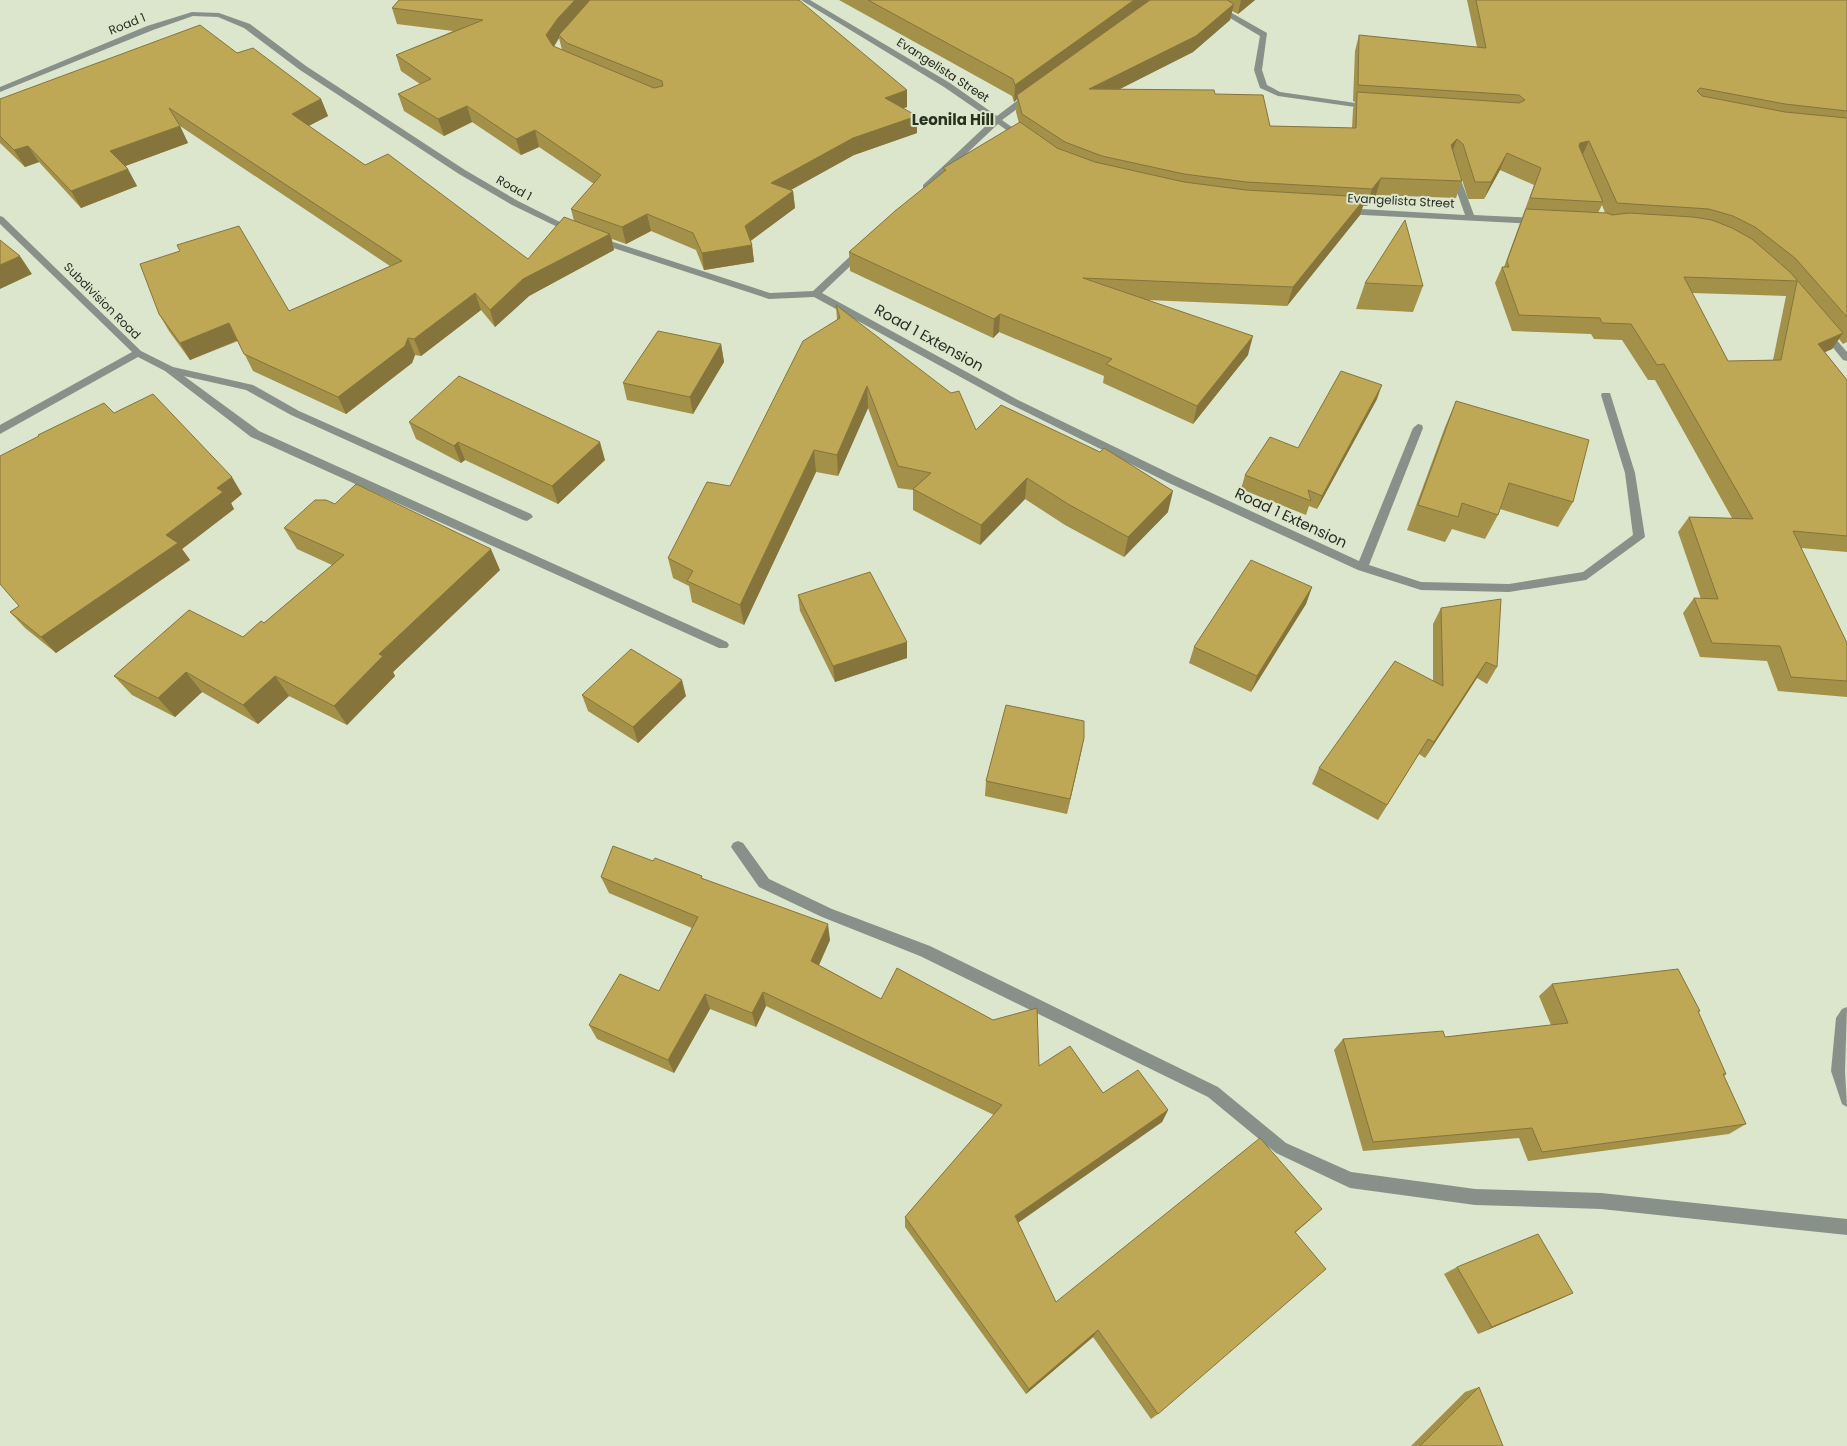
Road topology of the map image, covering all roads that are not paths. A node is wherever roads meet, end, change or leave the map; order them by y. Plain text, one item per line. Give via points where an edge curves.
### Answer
1 (805, 0) edge
2 (1204, 0) edge
3 (0, 90) edge
4 (1036, 91) edge
5 (1377, 107) edge
6 (997, 120) junction
7 (1034, 146) edge
8 (1454, 170) edge
9 (916, 197) edge
10 (1334, 210) edge
11 (1470, 217) junction
12 (0, 219) edge
13 (1546, 222) edge
14 (866, 246) edge
15 (816, 294) junction
16 (1818, 324) edge
17 (138, 353) junction
18 (1847, 358) edge
19 (169, 369) junction
20 (1606, 394) dead end
21 (1418, 428) dead end
22 (0, 430) edge
23 (527, 517) dead end
24 (1362, 567) junction
25 (723, 646) dead end
26 (738, 847) dead end
27 (1847, 1014) edge
28 (1847, 1099) edge
29 (1847, 1227) edge

1 - 6 street, Evangelista Street via 947,85
2 - 5 street via 1264,35 1258,70 1264,86 1278,94
3 - 15 street, Road 1 via 150,28 192,14 219,15 247,26 303,68 515,203 584,235 769,296
4 - 6 street
6 - 7 street, Evangelista Street
6 - 9 street
8 - 11 street
10 - 11 street, Evangelista Street
11 - 13 street, Evangelista Street
12 - 17 street, Subdivision Road
14 - 15 street
15 - 24 street, Road 1 Extension via 1014,402
16 - 18 street
17 - 19 street
17 - 22 street, Subdivision Road
19 - 23 street via 249,386 294,413
19 - 25 street via 255,434
20 - 24 street, Road 1 Extension via 1630,473 1639,536 1586,576 1509,588 1421,586
21 - 24 street
26 - 29 street via 764,883 827,913 925,951 1212,1092 1281,1148 1350,1180 1475,1197 1601,1202
27 - 28 street via 1843,1018 1838,1071

